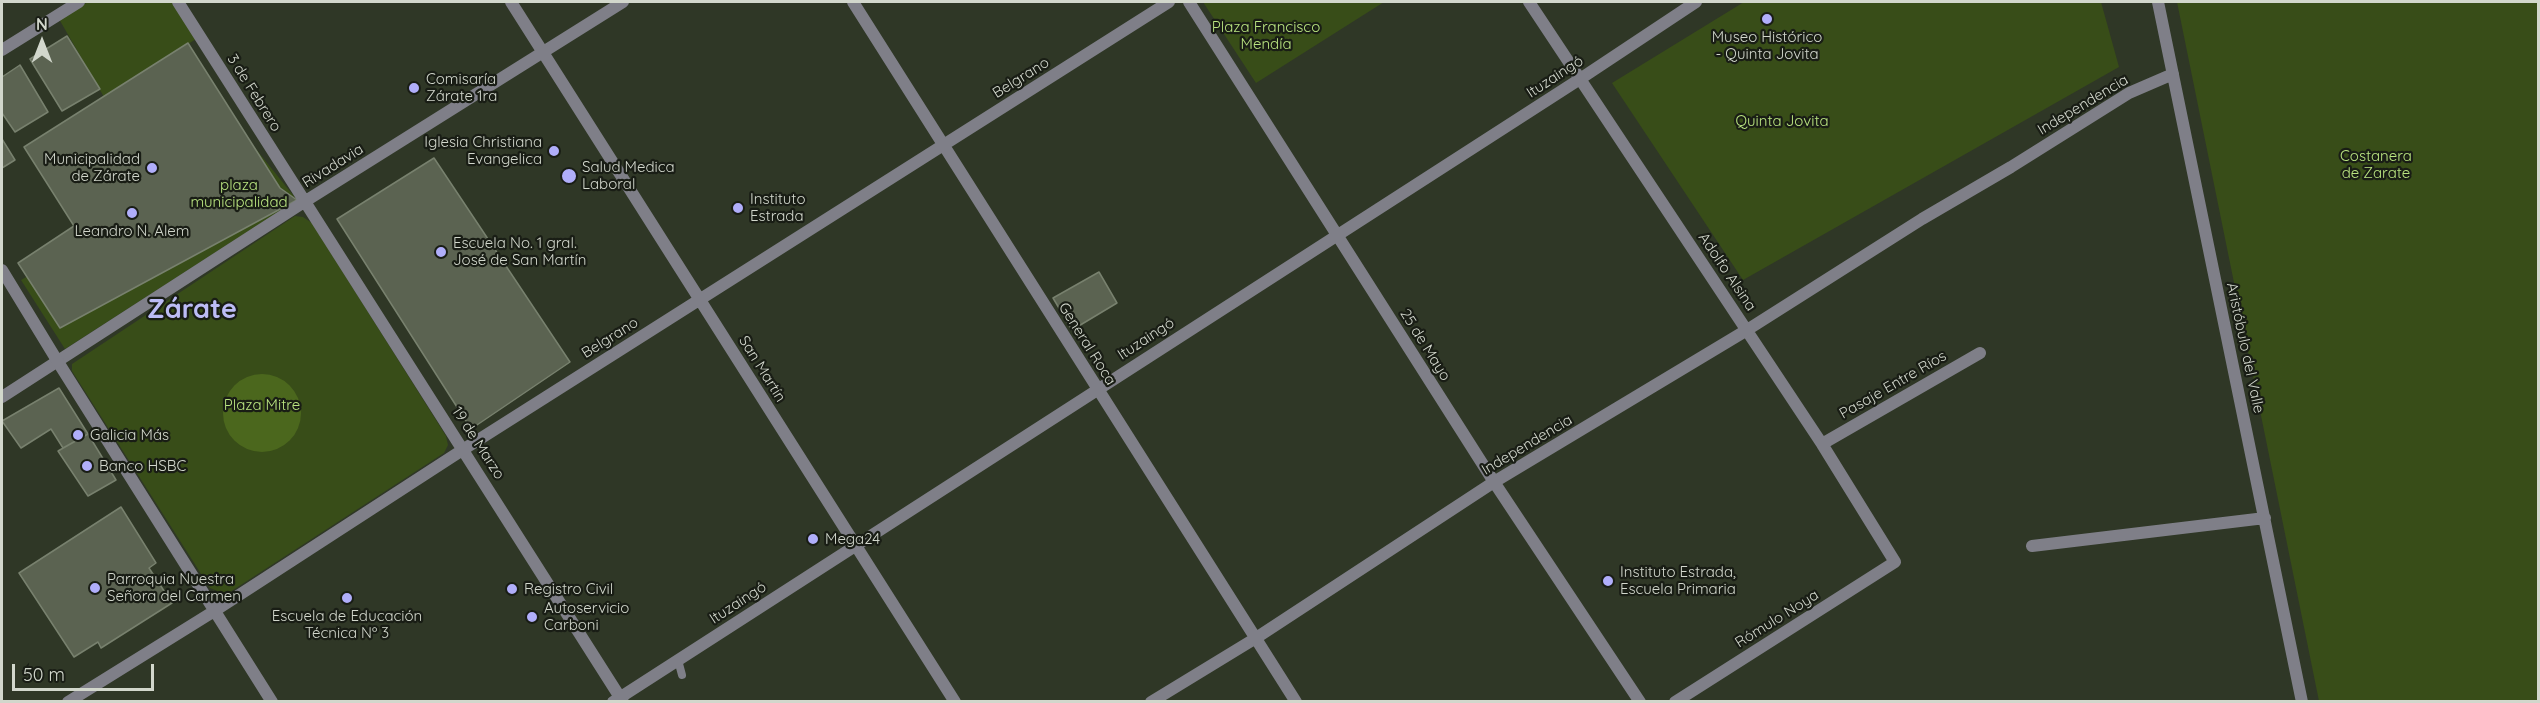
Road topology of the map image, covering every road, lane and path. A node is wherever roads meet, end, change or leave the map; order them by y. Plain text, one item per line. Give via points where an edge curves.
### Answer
1 (79, 2) edge
2 (178, 2) edge
3 (511, 2) edge
4 (622, 2) edge
5 (853, 2) edge
6 (1169, 2) edge
7 (1189, 2) edge
8 (1529, 2) edge
9 (1696, 2) edge
10 (2158, 2) edge
11 (2, 50) edge
12 (543, 52) junction
13 (2173, 74) junction
14 (1580, 79) junction
15 (944, 145) junction
16 (304, 201) junction
17 (1338, 234) junction
18 (2, 270) edge
19 (700, 299) junction
20 (1747, 330) junction
21 (1980, 353) dead end
22 (58, 362) junction
23 (1098, 389) junction
24 (2, 397) edge
25 (1822, 444) junction
26 (464, 449) junction
27 (1494, 482) junction
28 (2265, 518) junction
29 (856, 545) junction
30 (2032, 546) dead end
31 (1895, 562) joint
32 (216, 610) junction
33 (1256, 638) junction
34 (678, 660) junction
35 (682, 675) dead end
36 (619, 700) edge
37 (69, 702) edge
38 (272, 702) edge
39 (955, 702) edge
40 (1151, 702) edge
41 (1296, 702) edge
42 (1640, 702) edge
43 (1676, 702) edge
44 (2302, 702) edge

1 - 11 street
2 - 16 street, 3 de Febrero
3 - 12 street, San Martín
4 - 12 street, Rivadavia
5 - 15 street, General Roca
6 - 15 street, Belgrano
7 - 17 street, 25 de Mayo
8 - 14 street, Adolfo Alsina
9 - 14 street, Ituzaingó
10 - 13 street, Aristóbulo del Valle
12 - 16 street, Rivadavia
12 - 19 street, San Martín
13 - 20 street, Independencia via 2128,93
13 - 28 street, Aristóbulo del Valle
14 - 17 street, Ituzaingó
14 - 20 street, Adolfo Alsina
15 - 19 street, Belgrano
15 - 23 street, General Roca
16 - 22 street, Rivadavia
16 - 26 street, 19 de Marzo
17 - 23 street, Ituzaingó
17 - 27 street, 25 de Mayo
18 - 22 street
19 - 26 street, Belgrano
19 - 29 street, San Martín
20 - 25 street, Adolfo Alsina
20 - 27 street, Independencia
21 - 25 street, Pasaje Entre Ríos
22 - 24 street, Rivadavia
22 - 32 street
23 - 29 street, Ituzaingó
23 - 33 street, General Roca
25 - 31 street, Adolfo Alsina
26 - 32 street, Belgrano
26 - 36 street, 19 de Marzo
27 - 33 street, Independencia
27 - 42 street, 25 de Mayo
28 - 30 street
28 - 44 street, Aristóbulo del Valle
29 - 34 street, Ituzaingó
29 - 39 street, San Martín
31 - 43 street, Rómulo Noya
32 - 37 street, Belgrano
32 - 38 street
33 - 40 street, Independencia
33 - 41 street, General Roca
34 - 35 lane
34 - 36 street, Ituzaingó

